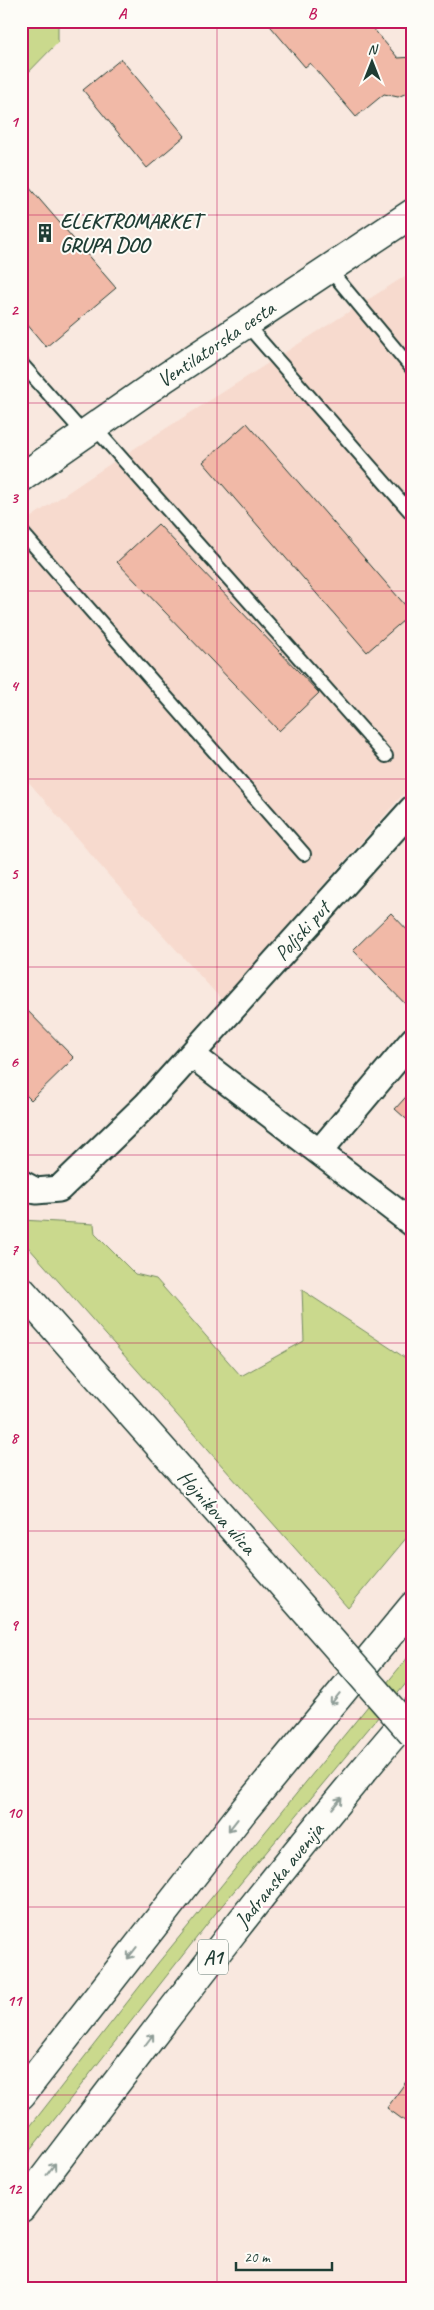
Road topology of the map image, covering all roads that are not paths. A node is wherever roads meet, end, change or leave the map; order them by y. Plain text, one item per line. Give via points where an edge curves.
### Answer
1 (413, 214) edge
2 (329, 269) junction
3 (246, 324) junction
4 (21, 364) edge
5 (413, 370) edge
6 (89, 431) junction
7 (21, 478) edge
8 (413, 515) edge
9 (21, 531) edge
10 (386, 756) dead end
11 (413, 808) edge
12 (304, 854) dead end
13 (413, 1040) edge
14 (192, 1055) junction
15 (319, 1152) junction
16 (29, 1187) edge
17 (413, 1224) edge
18 (21, 1290) edge
19 (413, 1606) edge
20 (413, 1712) edge
21 (413, 1734) edge
22 (21, 2095) edge
23 (21, 2208) edge

1 - 2 main road, Ventilatorska cesta
2 - 3 main road, Ventilatorska cesta
2 - 5 lane
3 - 6 main road, Ventilatorska cesta
3 - 8 lane
4 - 6 lane
6 - 7 main road, Ventilatorska cesta
6 - 10 lane
9 - 12 lane
11 - 14 street, Poljski put
13 - 15 street
14 - 15 street
14 - 16 street, Poljski put via 146,1105 59,1189
15 - 17 street
18 - 21 main road, Hojnikova ulica, bridge
19 -> 22 main road via 245,1809
23 -> 20 main road, Jadranska avenija / A1 via 283,1868

